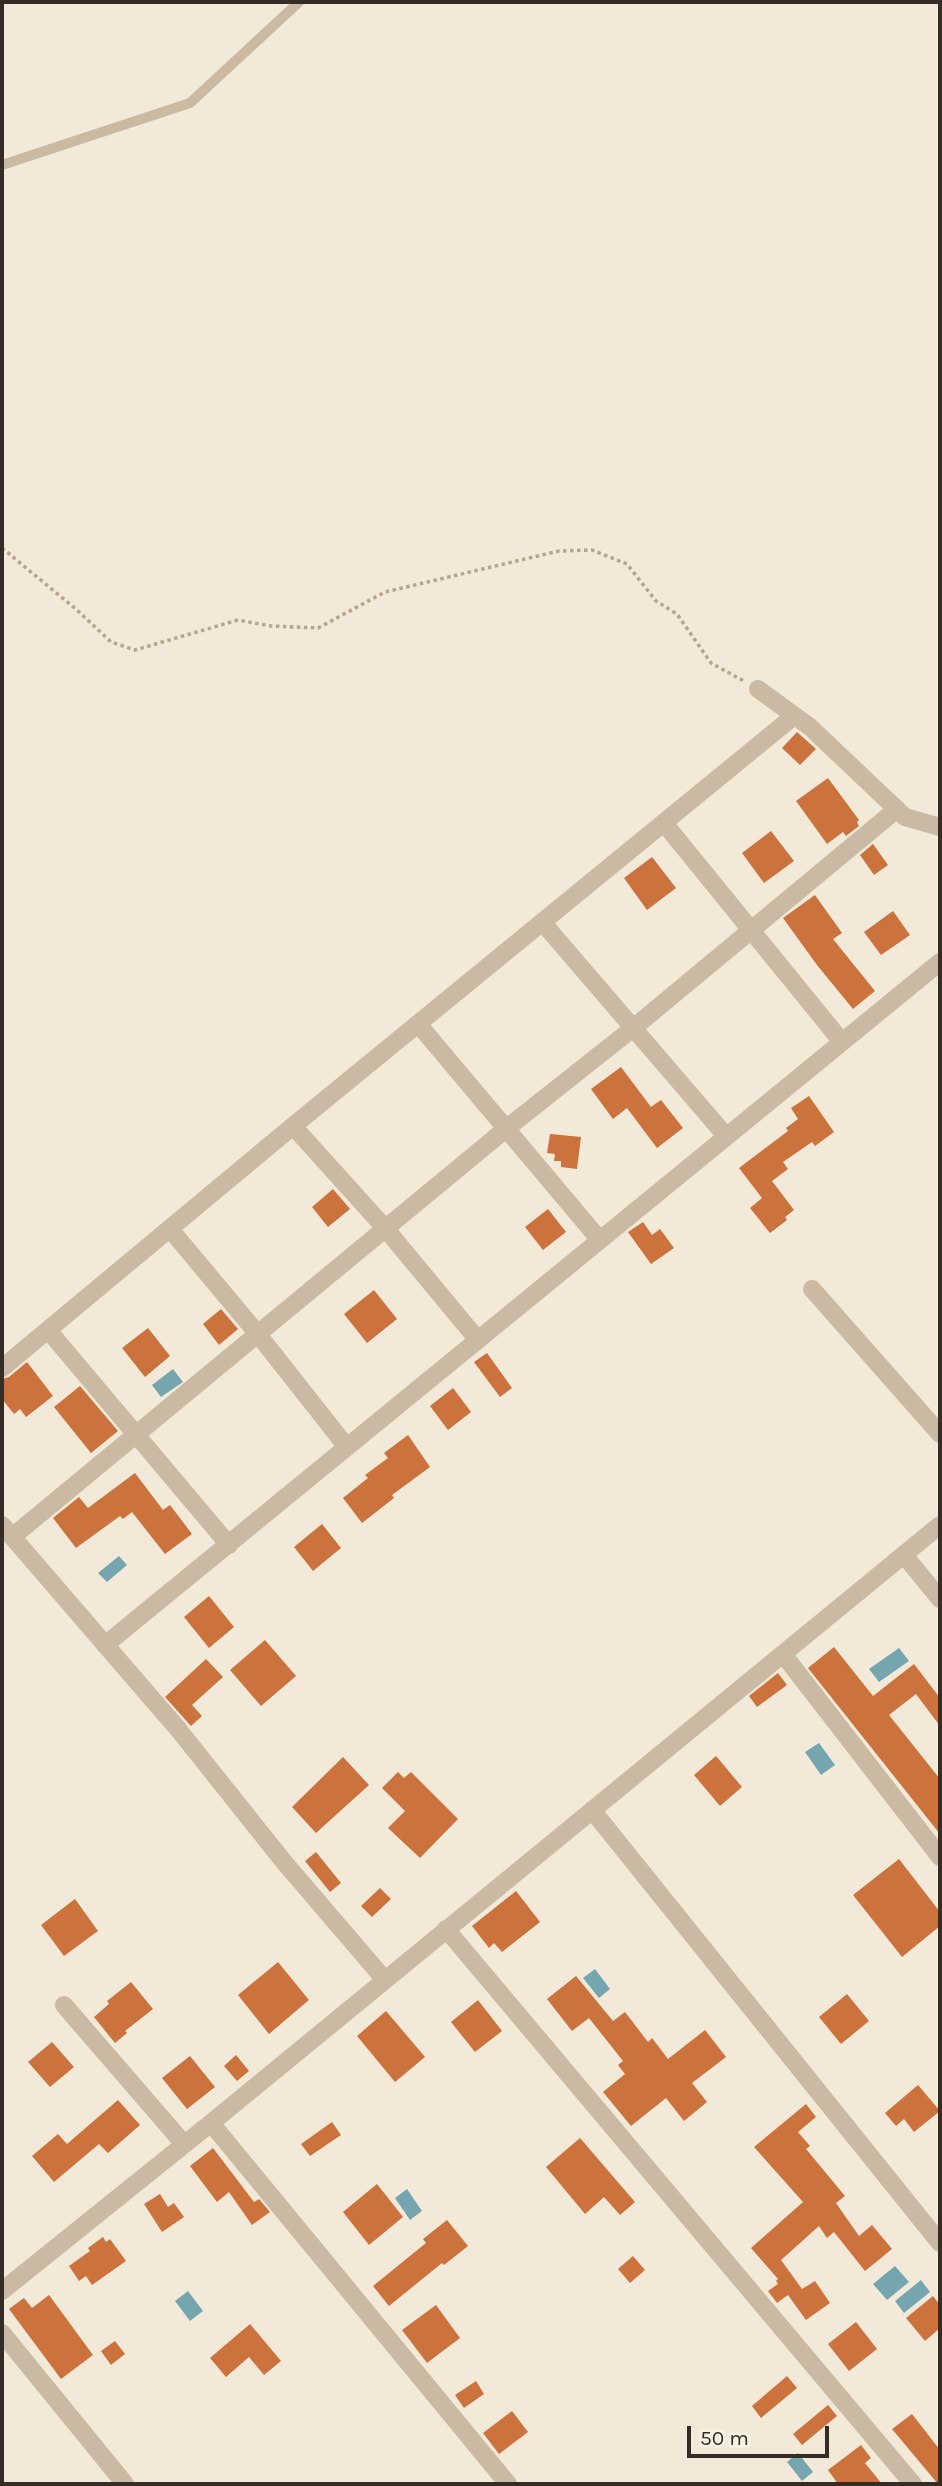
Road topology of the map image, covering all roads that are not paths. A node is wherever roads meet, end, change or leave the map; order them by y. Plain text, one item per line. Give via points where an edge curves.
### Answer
1 (299, 2) edge
2 (2, 165) edge
3 (758, 689) road end
4 (794, 716) junction
5 (897, 809) junction
6 (664, 823) junction
7 (938, 823) edge
8 (542, 923) junction
9 (752, 930) junction
10 (940, 962) edge
11 (419, 1025) junction
12 (632, 1029) junction
13 (842, 1042) junction
14 (293, 1126) junction
15 (507, 1128) junction
16 (726, 1136) junction
17 (385, 1228) junction
18 (170, 1229) junction
19 (599, 1239) junction
20 (812, 1289) dead end
21 (48, 1330) junction
22 (257, 1333) junction
23 (478, 1340) junction
24 (2, 1368) edge
25 (940, 1434) edge
26 (136, 1435) junction
27 (346, 1446) junction
28 (940, 1525) edge
29 (7, 1531) edge
30 (229, 1545) junction
31 (904, 1555) junction
32 (940, 1599) edge
33 (105, 1645) junction
34 (783, 1654) junction
35 (592, 1810) junction
36 (940, 1857) edge
37 (446, 1929) junction
38 (385, 1980) junction
39 (64, 2005) dead end
40 (211, 2123) junction
41 (184, 2144) junction
42 (940, 2243) edge
43 (2, 2291) edge
44 (2, 2333) edge
45 (125, 2484) edge
46 (508, 2484) edge
47 (913, 2484) edge

1 - 2 lane via 190,103
3 - 4 street
4 - 5 street
4 - 6 street
5 - 7 street via 905,817
5 - 9 street
6 - 8 street
6 - 9 street
8 - 11 street
8 - 12 street
9 - 12 street
9 - 13 street
10 - 13 street
11 - 14 street
11 - 15 street
12 - 15 street
12 - 16 street
13 - 16 street
14 - 17 street
14 - 18 street
15 - 17 street
15 - 19 street
16 - 19 street
17 - 22 street
17 - 23 street
18 - 21 street
18 - 22 street
19 - 23 street
20 - 25 street
21 - 24 street
21 - 26 street
22 - 26 street
22 - 27 street
23 - 27 street
26 - 29 street
26 - 30 street
27 - 30 street
28 - 31 street
29 - 33 street
30 - 33 street
31 - 32 street
31 - 34 street
33 - 38 street
34 - 35 street
34 - 36 street
35 - 37 street
35 - 42 street
37 - 38 street
37 - 47 street
38 - 40 street
39 - 41 street
40 - 41 street
40 - 46 street
41 - 43 street
44 - 45 street

